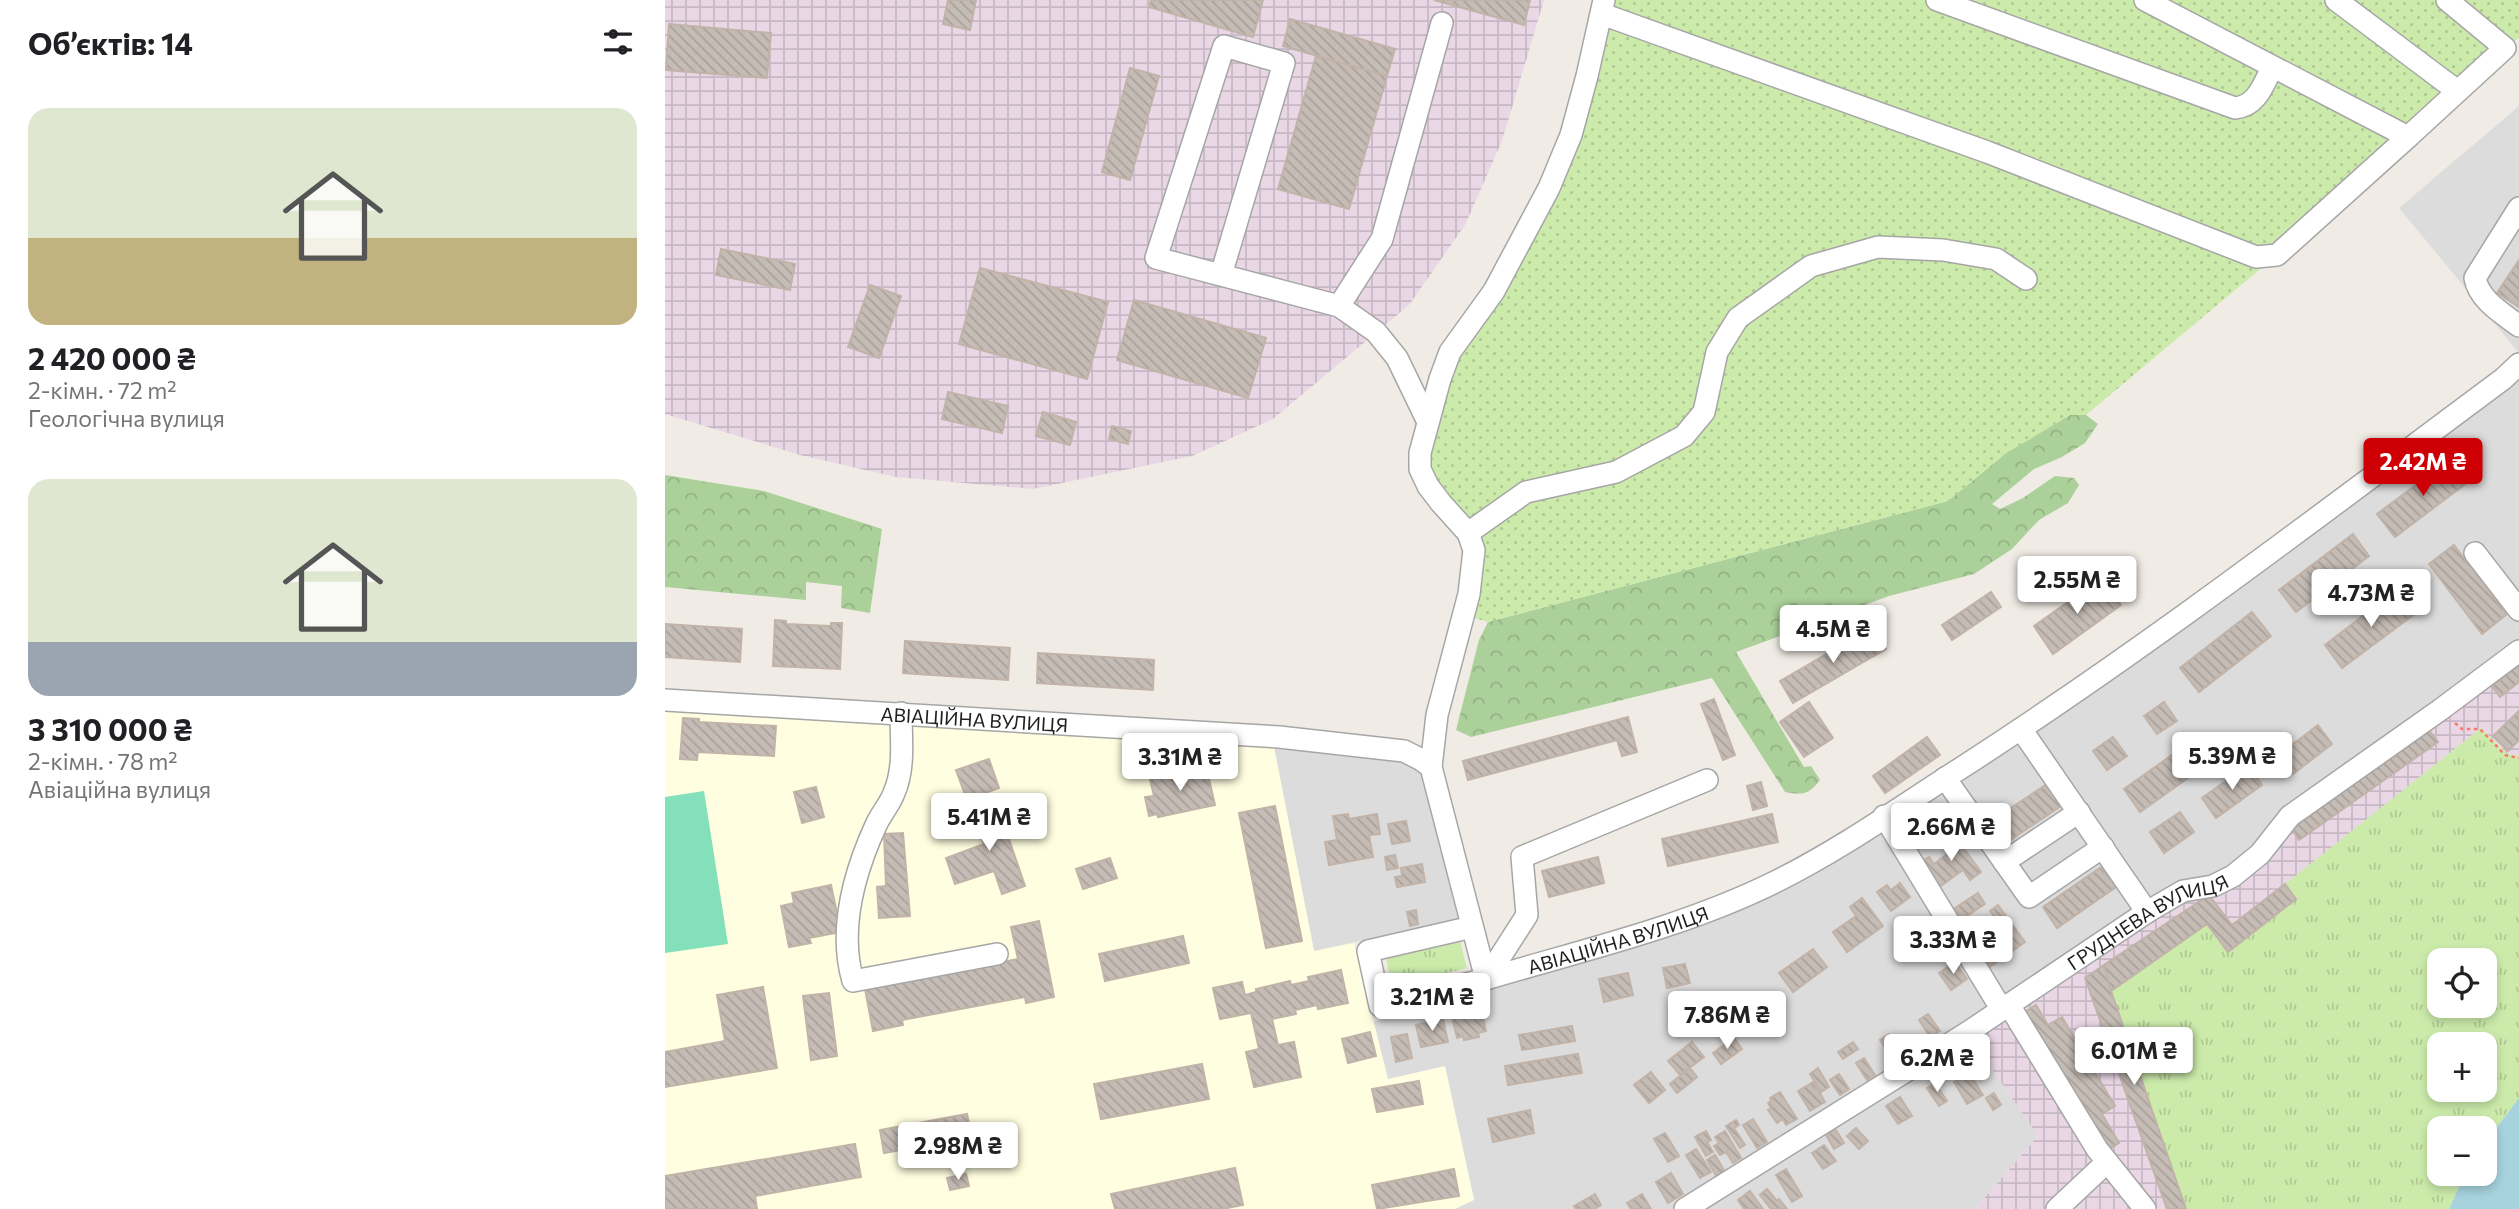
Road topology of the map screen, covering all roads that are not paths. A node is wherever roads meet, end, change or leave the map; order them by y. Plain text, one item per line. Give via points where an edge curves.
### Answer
1 (1937, 0) edge
2 (2145, 0) edge
3 (2336, 0) edge
4 (2447, 0) edge
5 (1603, 7) edge
6 (1442, 23) dead end
7 (2272, 68) junction
8 (2456, 90) junction
9 (2408, 137) junction
10 (2519, 208) edge
11 (1221, 275) junction
12 (2026, 279) dead end
13 (1339, 306) junction
14 (2519, 326) edge
15 (2519, 364) edge
16 (1428, 422) junction
17 (1468, 533) junction
18 (2476, 553) dead end
19 (2519, 610) edge
20 (2519, 651) edge
21 (665, 700) edge
22 (901, 713) junction
23 (2021, 729) junction
24 (1431, 767) junction
25 (1945, 778) junction
26 (1707, 780) dead end
27 (2079, 812) junction
28 (1884, 816) junction
29 (2102, 847) junction
30 (2004, 862) junction
31 (2147, 912) junction
32 (1472, 927) junction
33 (997, 954) dead end
34 (1486, 979) junction
35 (2006, 1007) junction
36 (2107, 1162) junction
37 (1685, 1209) edge
38 (2057, 1209) edge
39 (2145, 1209) edge

1 - 7 street via 2235,107 2255,101
2 - 7 street
3 - 8 street
4 - 8 street via 2505,48
5 - 9 street via 2256,257 2277,255
5 - 16 street via 1571,135 1549,188 1494,291 1450,352
6 - 13 street via 1383,239
7 - 9 street
8 - 9 street
10 - 14 street via 2475,278 2490,304
11 - 11 street via 1156,258 1224,46 1284,63
11 - 13 street
12 - 17 street via 1996,259 1943,250 1878,247 1811,266 1738,318 1717,352 1703,412 1684,436 1616,472 1526,492
13 - 16 street via 1376,332 1397,358
15 - 23 street, АВІАЦІЙНА ВУЛИЦЯ via 2259,561
16 - 17 street via 1420,469 1428,486
17 - 24 street via 1475,550 1469,594 1437,715
18 - 19 street
20 - 31 street, ГРУДНЕВА ВУЛИЦЯ via 2290,816 2260,854 2233,876 2213,886 2183,891
21 - 22 street, АВІАЦІЙНА ВУЛИЦЯ
22 - 24 street, АВІАЦІЙНА ВУЛИЦЯ via 1279,737 1404,751
22 - 33 street via 900,772 858,869 847,923 847,961 853,981
23 - 25 street, АВІАЦІЙНА ВУЛИЦЯ
23 - 27 street
24 - 32 street
25 - 28 street, АВІАЦІЙНА ВУЛИЦЯ
25 - 30 street
26 - 34 street via 1522,857 1527,915
27 - 29 street
27 - 30 street
28 - 34 street, АВІАЦІЙНА ВУЛИЦЯ via 1775,882 1687,919
28 - 35 street
29 - 30 street via 2029,897
29 - 31 street
31 - 35 street, ГРУДНЕВА ВУЛИЦЯ
32 - 34 street
32 - 34 street, АВІАЦІЙНА ВУЛИЦЯ via 1368,951 1380,1006
35 - 36 street
35 - 37 street, ГРУДНЕВА ВУЛИЦЯ
36 - 38 street
36 - 39 street

